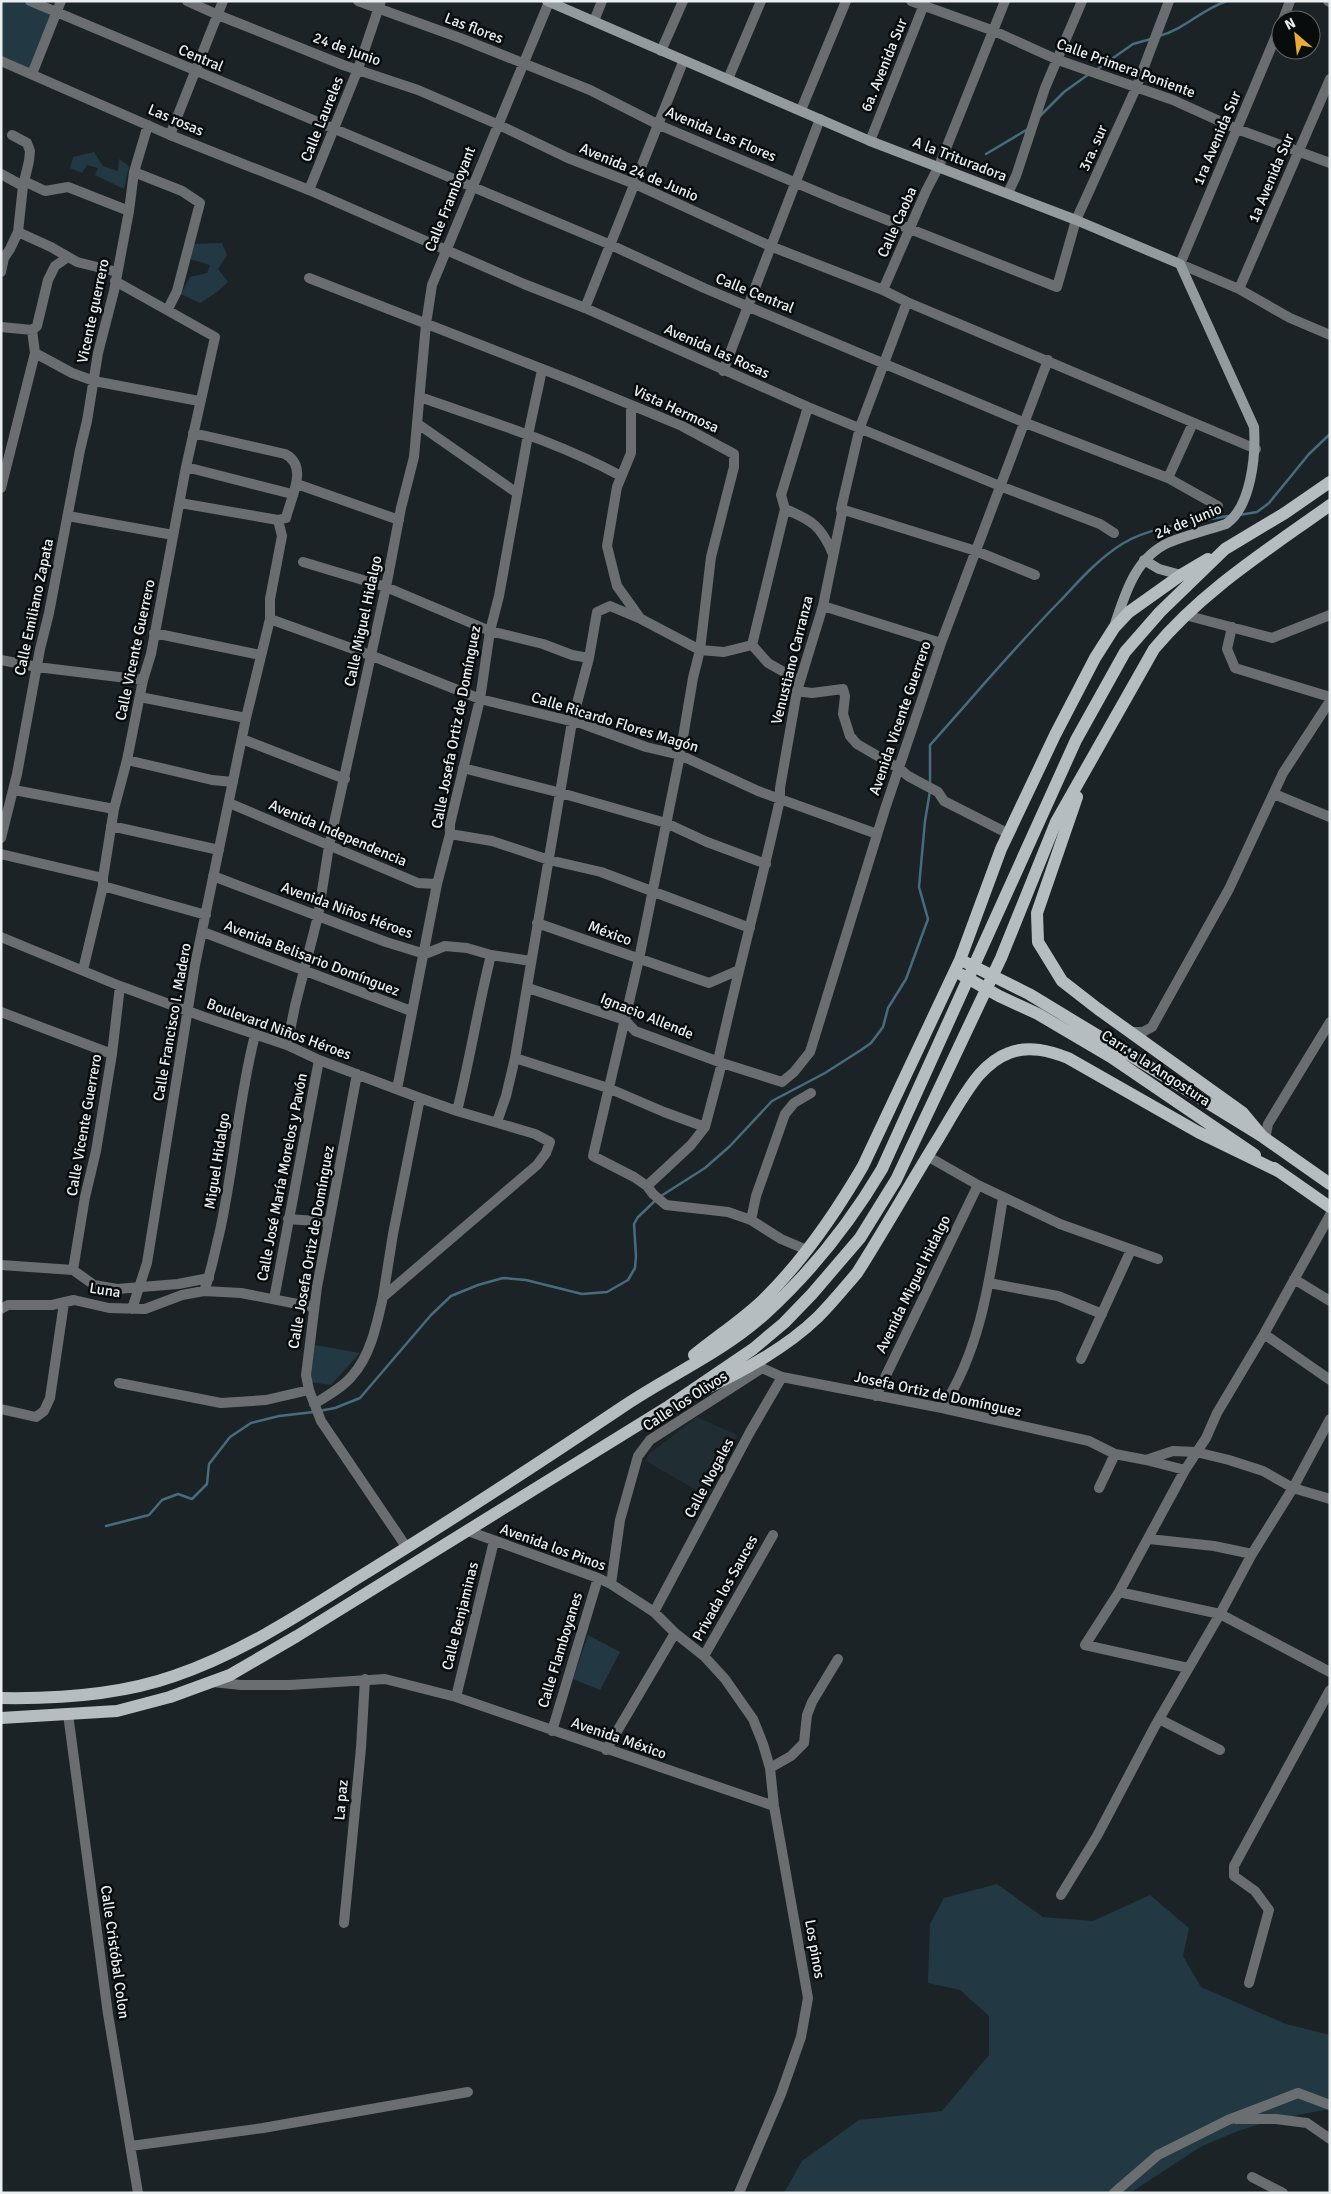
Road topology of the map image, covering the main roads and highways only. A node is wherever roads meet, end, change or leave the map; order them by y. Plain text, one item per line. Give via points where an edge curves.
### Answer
1 (1330, 482) edge
2 (1330, 505) edge
3 (1225, 549) junction
4 (1085, 772) junction
5 (958, 966) junction
6 (1264, 1138) junction
7 (1280, 1172) junction
8 (1330, 1184) edge
9 (1330, 1214) edge
10 (658, 1383) junction
11 (670, 1406) junction
12 (1, 1698) edge
13 (1, 1718) edge

1 - 3 main road
2 - 4 main road via 1236,573 1185,615 1154,649
3 - 5 main road via 1180,575 1128,612 1114,628 1055,735 1001,849
3 - 10 main road via 1160,612 1125,652 1076,740 882,1169 844,1227 820,1258 764,1315 735,1338
4 - 6 main road via 1037,913 1038,942 1062,981 1243,1114
4 - 11 main road via 1056,822 1001,958 896,1180 860,1238 784,1323 754,1349
5 - 6 main road, Carr. a la Angostura via 1029,994
5 - 7 main road, Carr. a la Angostura via 999,996 1038,1014 1112,1057
5 - 10 main road via 863,1166 808,1250 761,1302
6 - 8 main road, Carr. a la Angostura
7 - 9 main road, Carr. a la Angostura
7 - 11 main road via 1198,1132 1068,1058 1035,1049 1008,1053 979,1075 857,1273 818,1317 759,1365
10 - 12 main road via 407,1548 288,1621 230,1652 174,1676 127,1689 71,1696
11 - 13 main road via 230,1675 170,1697 117,1711

